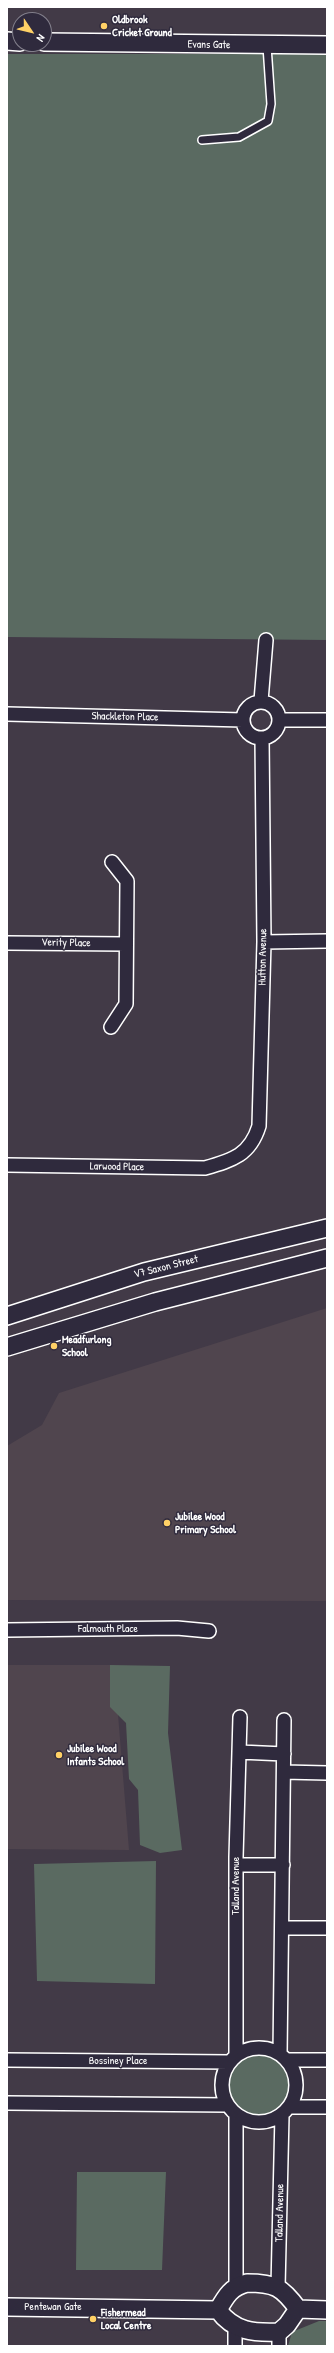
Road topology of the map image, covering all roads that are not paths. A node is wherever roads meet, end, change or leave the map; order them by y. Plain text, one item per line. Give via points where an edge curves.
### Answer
1 (52, 42) edge
2 (327, 45) edge
3 (268, 46) junction
4 (202, 140) dead end
5 (266, 640) dead end
6 (261, 701) junction
7 (7, 714) edge
8 (243, 720) junction
9 (279, 720) junction
10 (327, 720) edge
11 (262, 738) junction
12 (112, 862) dead end
13 (327, 941) edge
14 (264, 942) junction
15 (7, 943) edge
16 (126, 944) junction
17 (111, 1027) dead end
18 (226, 1162) joint
19 (7, 1165) edge
20 (327, 1228) edge
21 (327, 1258) edge
22 (7, 1316) edge
23 (7, 1347) edge
24 (7, 1630) edge
25 (209, 1631) dead end
26 (240, 1718) dead end
27 (284, 1720) dead end
28 (240, 1752) junction
29 (284, 1754) junction
30 (284, 1772) junction
31 (327, 1773) edge
32 (236, 1865) junction
33 (283, 1865) junction
34 (282, 1928) junction
35 (327, 1928) edge
36 (284, 2057) junction
37 (232, 2059) junction
38 (7, 2060) edge
39 (327, 2060) edge
40 (7, 2103) edge
41 (327, 2107) edge
42 (232, 2110) junction
43 (286, 2111) junction
44 (236, 2286) junction
45 (278, 2287) junction
46 (7, 2307) edge
47 (298, 2309) junction
48 (218, 2310) junction
49 (327, 2310) edge
50 (235, 2326) junction
51 (279, 2339) edge
52 (235, 2346) edge

1 - 3 street, Evans Gate
2 - 3 street, Evans Gate
3 - 4 lane via 271,104 268,121 239,137
5 - 6 street
6 - 8 street via 248,707
6 - 9 street via 275,708
7 - 8 street, Shackleton Place
8 - 11 street via 248,733
9 - 10 street
9 - 11 street via 274,732
11 - 14 street, Hutton Avenue
12 - 16 street via 127,881
13 - 14 street
14 - 18 street, Hutton Avenue via 259,1126 255,1140 245,1151
15 - 16 street, Verity Place
16 - 17 street via 126,1004
18 - 19 street, Larwood Place via 205,1168
20 - 22 street, V7 Saxon Street via 144,1272
21 - 23 street via 155,1302
24 - 25 street, Falmouth Place via 177,1628
26 - 28 street, Talland Avenue
27 - 29 street
28 - 29 street
28 - 32 street, Talland Avenue
29 - 30 street
30 - 31 street
30 - 33 street
32 - 33 street
32 - 37 street, Talland Avenue
33 - 34 street
34 - 35 street
34 - 36 street
36 - 37 street via 269,2048 258,2047 246,2050
36 - 39 street
36 - 43 street via 294,2070 297,2083 295,2096
37 - 38 street, Bossiney Place
37 - 42 street via 221,2084
40 - 42 street
41 - 43 street
42 - 43 street via 246,2120 258,2122 271,2120
42 - 44 street
43 - 45 street, Talland Avenue
44 - 45 street via 266,2283
44 - 48 street via 226,2295
45 - 47 street
46 - 48 street, Pentewan Gate
47 - 49 street
47 - 51 street
48 - 50 street
50 - 51 street
50 - 52 street

